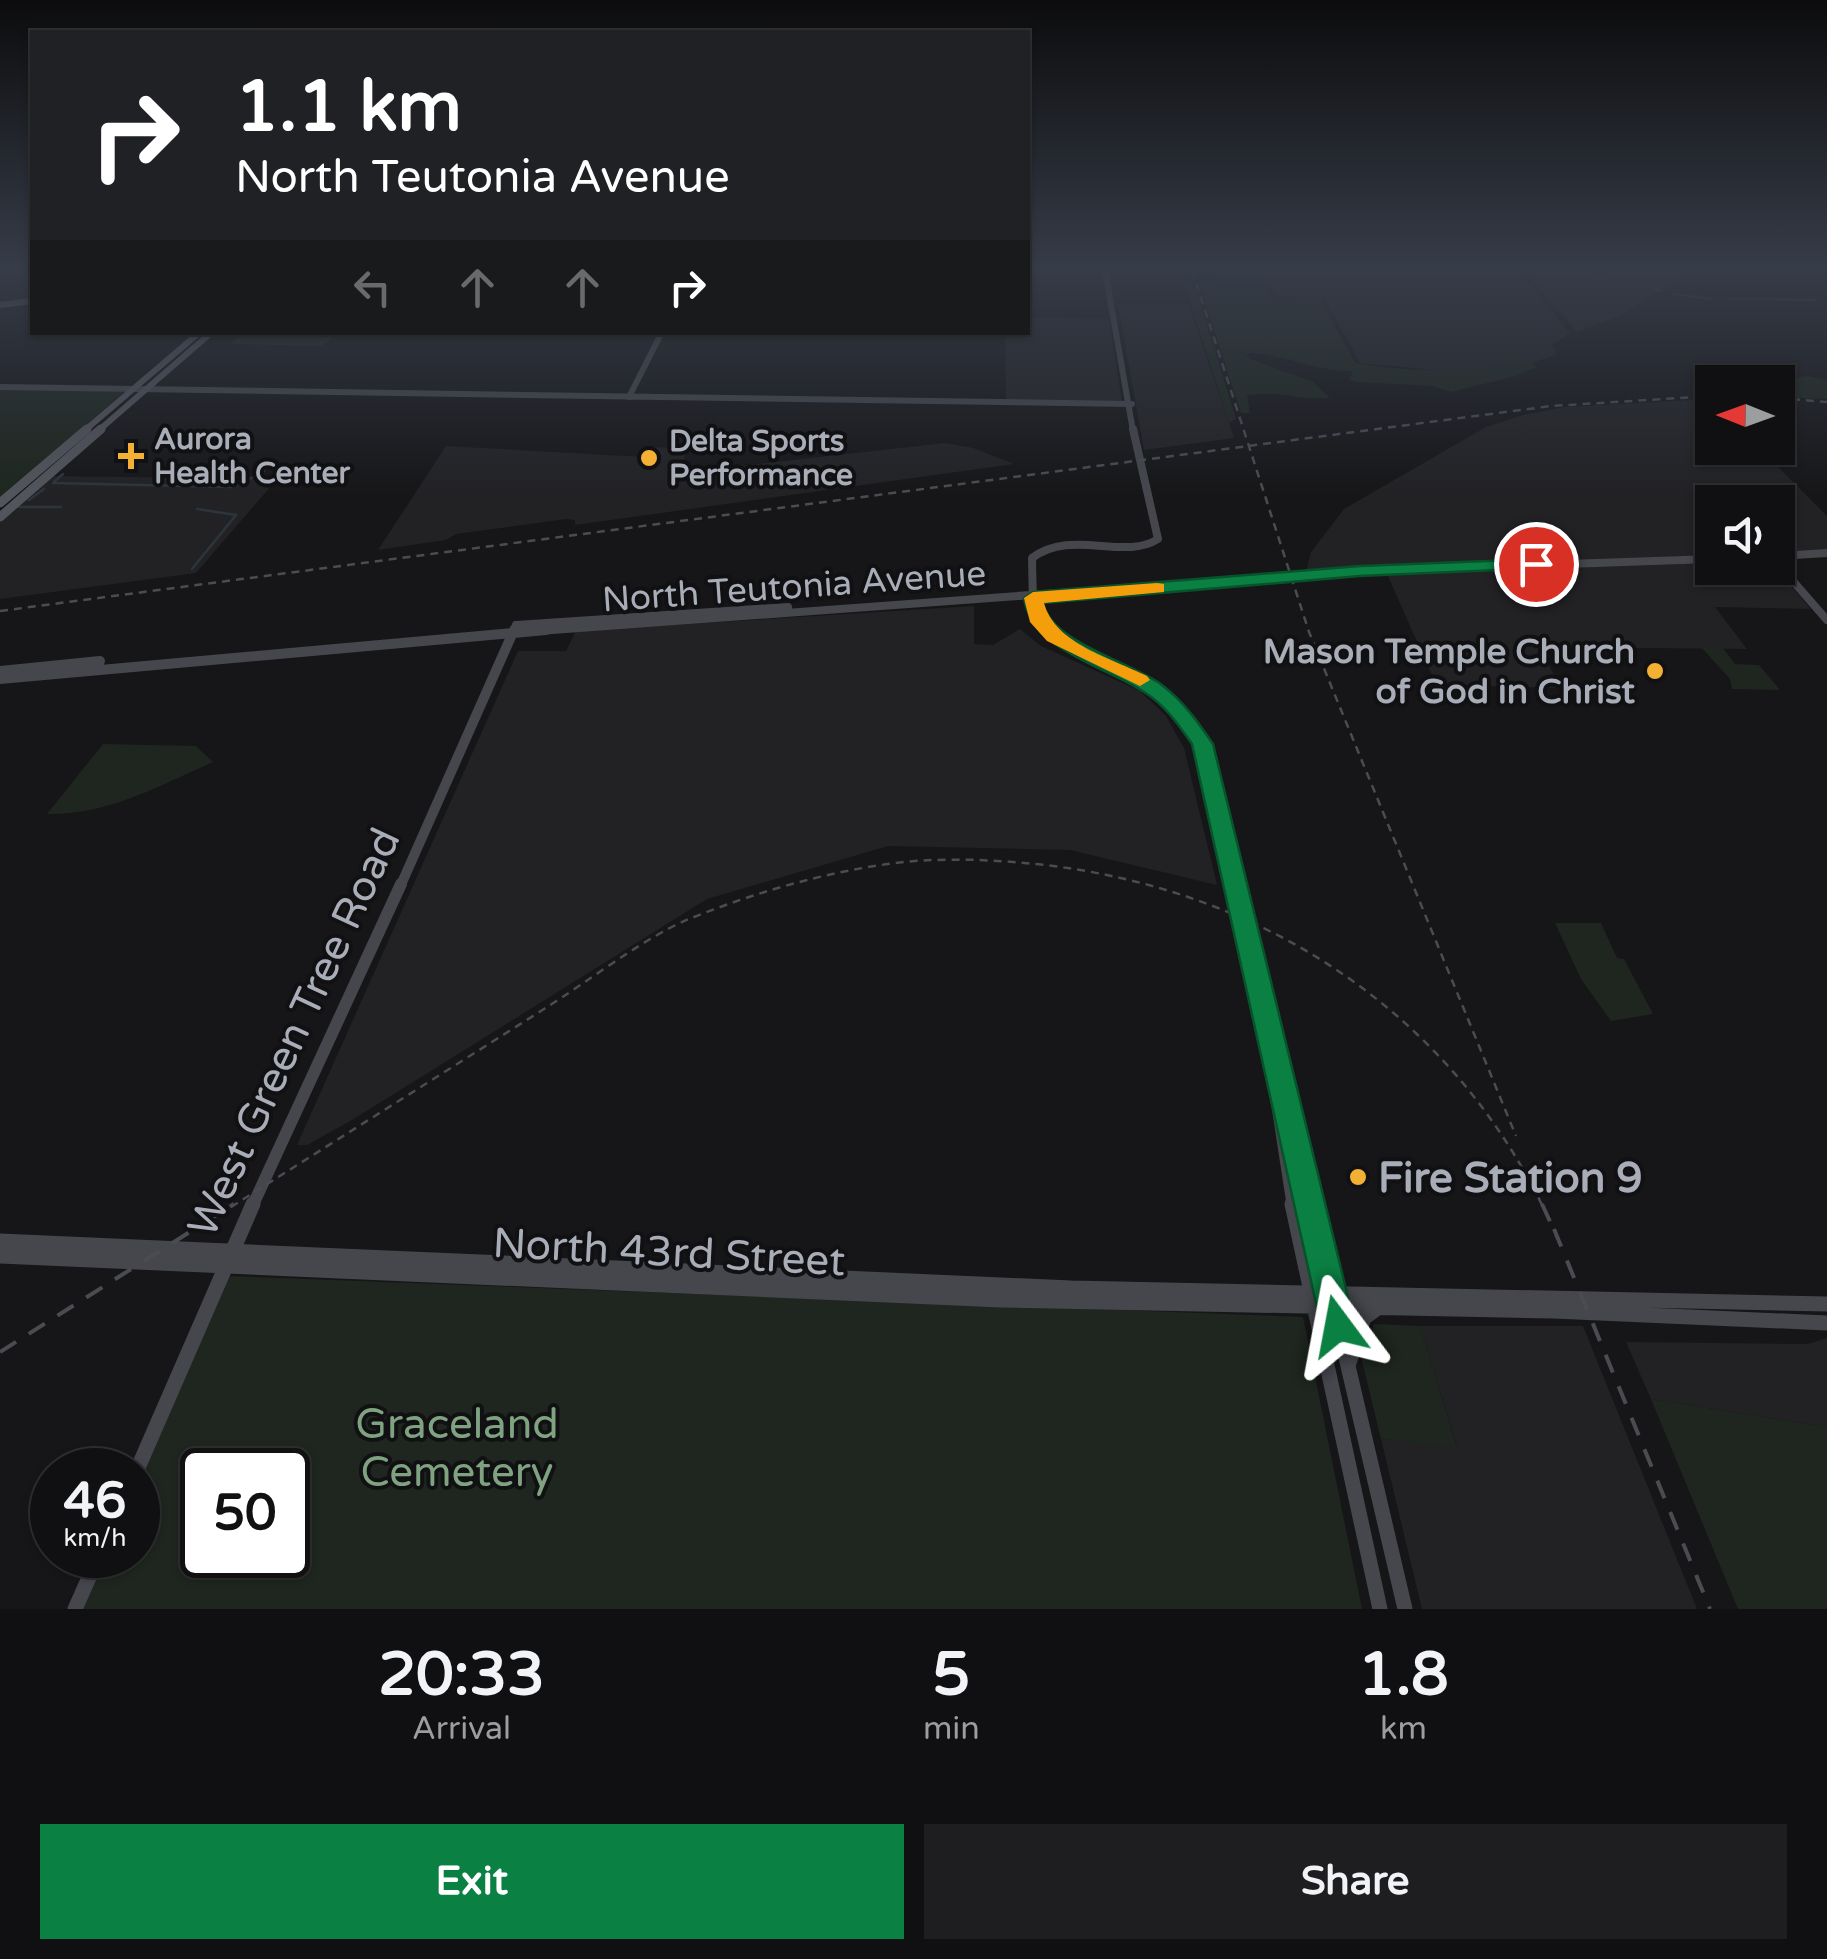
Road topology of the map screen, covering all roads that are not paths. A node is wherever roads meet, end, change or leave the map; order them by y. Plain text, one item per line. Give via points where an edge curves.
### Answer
1 (184, 345) edge
2 (197, 345) edge
3 (655, 345) edge
4 (1120, 345) edge
5 (0, 386) edge
6 (132, 388) junction
7 (146, 389) junction
8 (629, 396) junction
9 (1130, 404) junction
10 (0, 503) edge
11 (0, 517) edge
12 (1827, 551) edge
13 (1795, 553) edge
14 (1695, 558) edge
15 (1795, 583) edge
16 (1033, 595) junction
17 (1827, 620) edge
18 (515, 628) junction
19 (0, 675) edge
20 (1267, 1032) junction
21 (0, 1241) edge
22 (0, 1256) edge
23 (228, 1257) junction
24 (1310, 1290) junction
25 (1330, 1291) junction
26 (1827, 1304) edge
27 (1313, 1308) junction
28 (1334, 1309) junction
29 (1375, 1310) junction
30 (1827, 1322) edge
31 (1347, 1368) junction
32 (146, 1448) edge
33 (88, 1578) edge
34 (74, 1609) edge
35 (1380, 1609) edge
36 (1405, 1609) edge

1 - 6 main road
2 - 7 main road
3 - 8 main road
4 - 9 main road
5 - 6 main road
6 - 7 main road
6 - 10 main road
7 - 8 main road
7 - 11 main road
8 - 9 main road
9 - 16 main road via 1156,542 1043,548 1032,558
12 - 13 main road
14 - 16 main road, North Teutonia Avenue via 1318,573
15 - 17 main road
16 - 18 main road, North Teutonia Avenue
16 - 20 main road via 1046,630 1153,688 1201,741
18 - 19 main road, North Teutonia Avenue
18 - 23 main road, West Green Tree Road
20 - 24 main road
20 - 25 main road
21 - 23 main road, North 43rd Street
22 - 23 main road, North 43rd Street
23 - 24 main road, North 43rd Street via 1071,1288
23 - 27 main road, North 43rd Street via 1000,1300
23 - 32 main road, West Green Tree Road
24 - 25 main road, North 43rd Street
24 - 27 main road
25 - 26 main road, North 43rd Street
25 - 28 main road
27 - 28 main road, North 43rd Street
27 - 35 main road
28 - 29 main road, North 43rd Street
28 - 31 main road
29 - 30 main road, North 43rd Street
29 - 31 main road via 1364,1318
31 - 36 main road
33 - 34 main road

